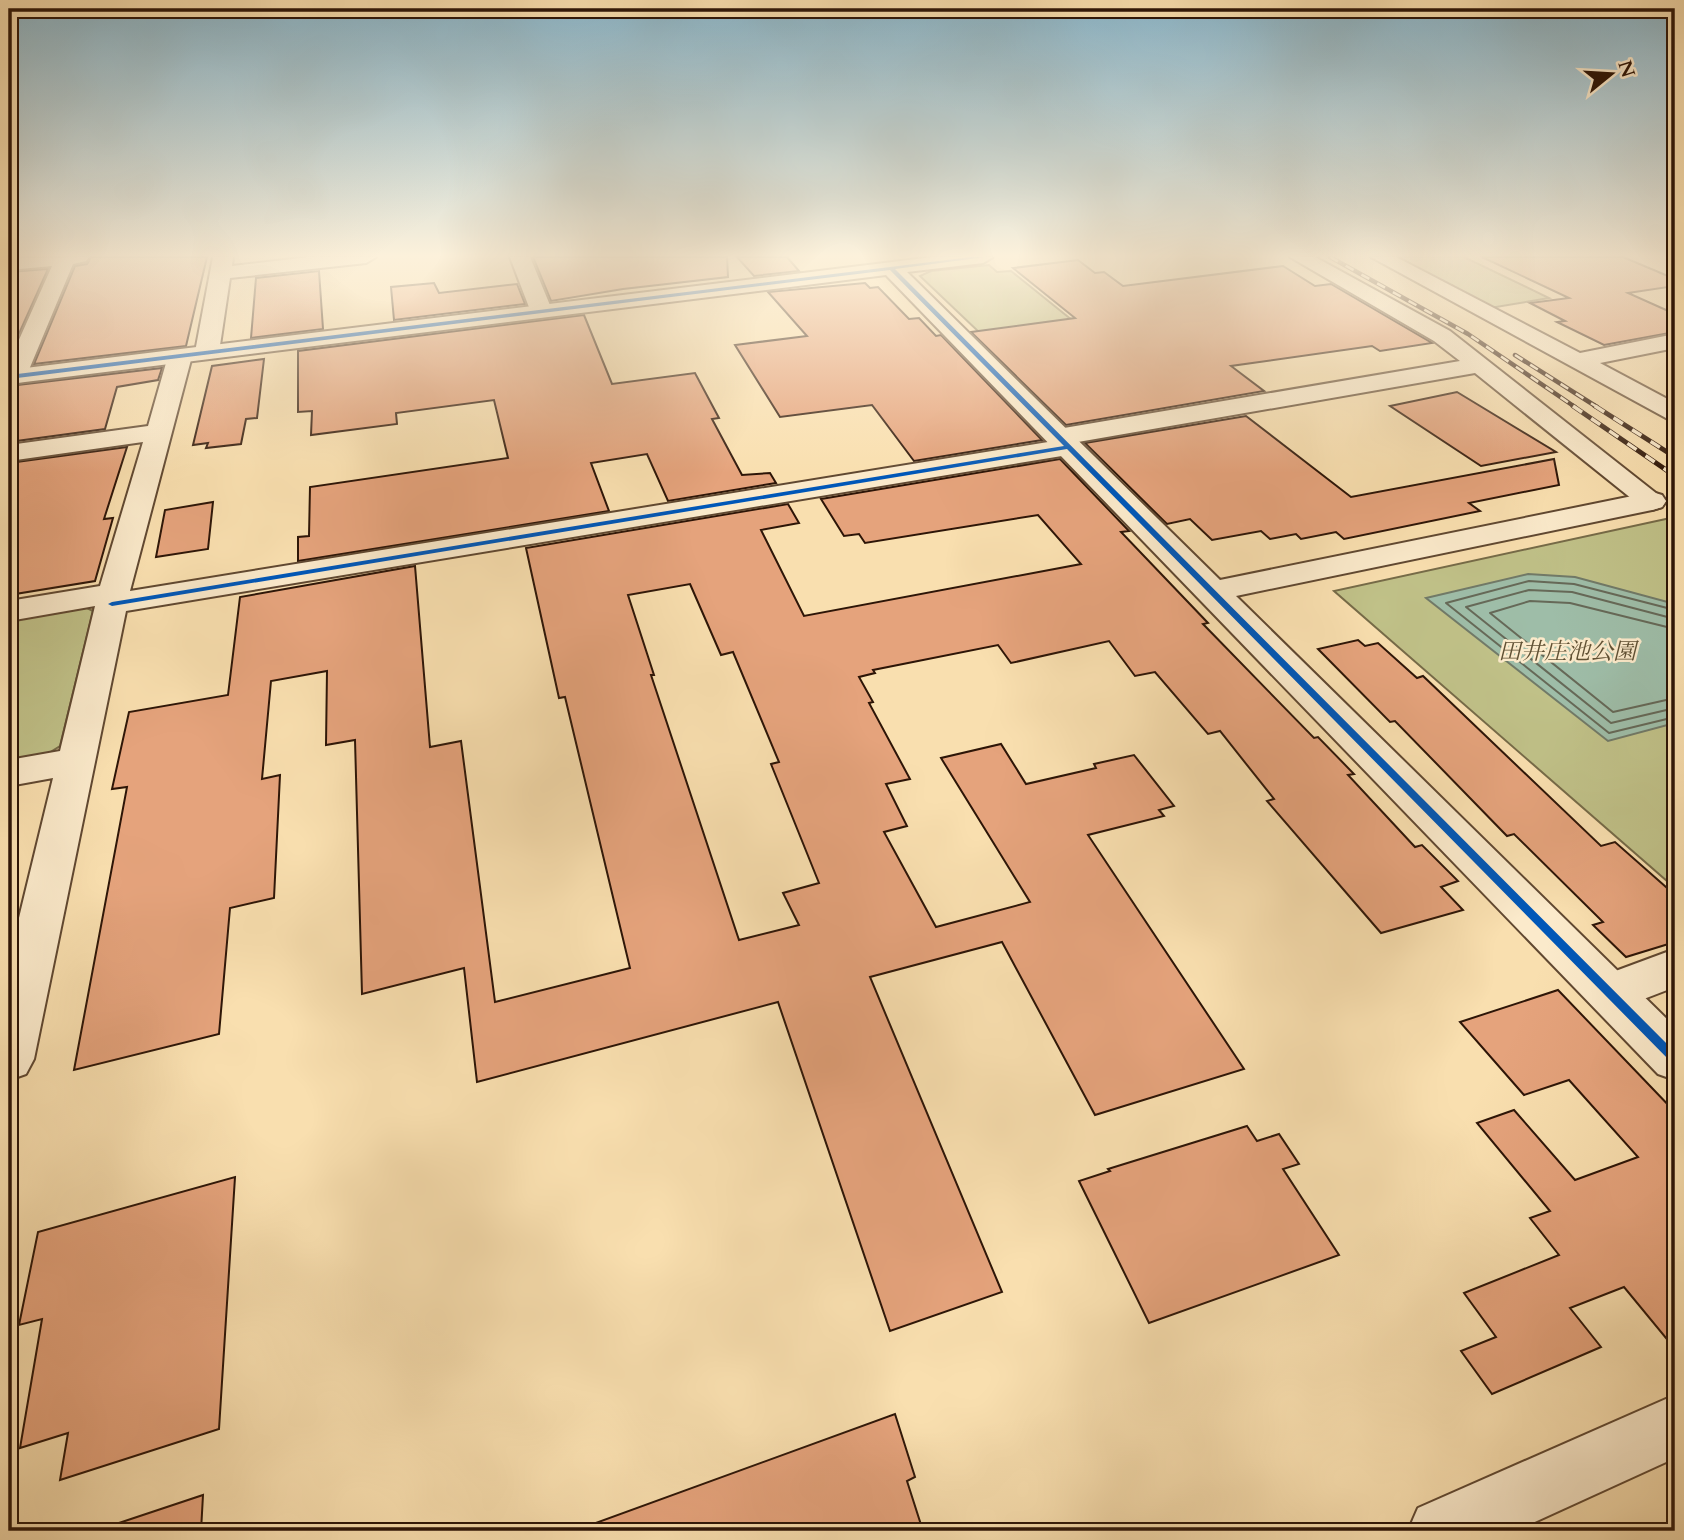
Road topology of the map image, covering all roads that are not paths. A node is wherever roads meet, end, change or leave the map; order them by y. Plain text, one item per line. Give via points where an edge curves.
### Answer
1 (36, 329) edge
2 (211, 329) edge
3 (391, 329) edge
4 (947, 329) edge
5 (1429, 329) edge
6 (1516, 329) edge
7 (1675, 341) edge
8 (207, 352) junction
9 (180, 356) junction
10 (1577, 361) junction
11 (1481, 365) junction
12 (11, 377) edge
13 (1675, 413) edge
14 (158, 432) junction
15 (1063, 442) junction
16 (9, 453) edge
17 (1212, 591) junction
18 (113, 598) junction
19 (9, 611) edge
20 (74, 761) junction
21 (9, 773) edge
22 (1675, 967) edge
23 (1610, 993) junction
24 (9, 1059) edge
25 (1675, 1059) edge
26 (1675, 1426) edge
27 (1441, 1531) edge

1 - 12 street
2 - 8 street
3 - 8 street
4 - 15 street
5 - 11 street
6 - 10 street
7 - 10 street
8 - 9 street
9 - 12 street
9 - 14 street
10 - 13 street
11 - 15 street
11 - 17 street via 1652,501
14 - 16 street
14 - 18 street
15 - 17 street
15 - 18 street
17 - 23 street
18 - 19 street
18 - 20 street
20 - 21 street
20 - 24 street
22 - 23 street
23 - 25 street
26 - 27 street

